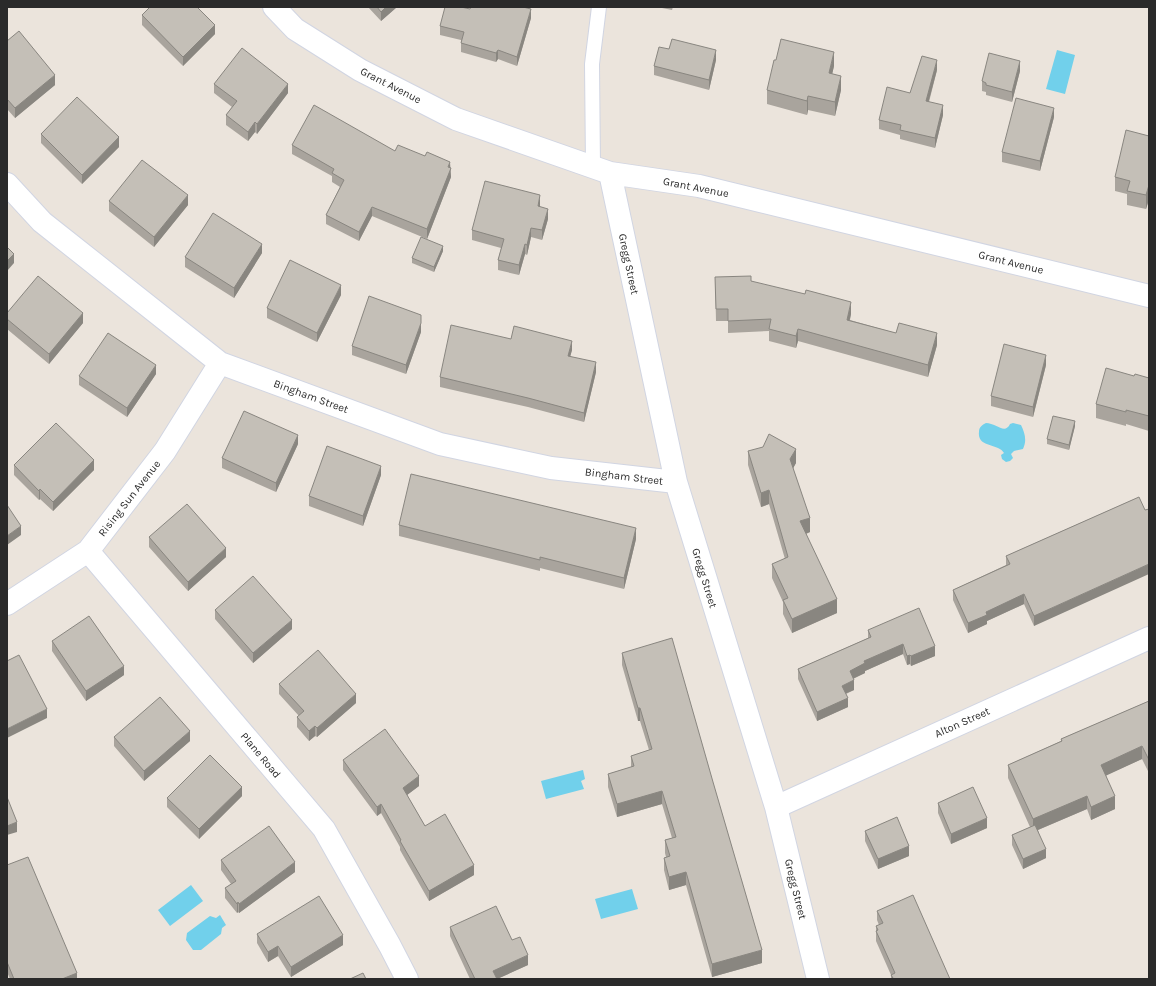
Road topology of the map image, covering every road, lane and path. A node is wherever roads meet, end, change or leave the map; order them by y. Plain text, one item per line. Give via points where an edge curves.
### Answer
1 (274, 7) edge
2 (599, 7) edge
3 (601, 170) junction
4 (7, 184) edge
5 (1149, 296) edge
6 (220, 363) junction
7 (676, 482) junction
8 (88, 551) junction
9 (7, 604) edge
10 (1149, 638) edge
11 (776, 807) junction
12 (407, 979) edge
13 (818, 979) edge

1 - 3 street, Grant Avenue via 295,29 360,70 456,119
2 - 3 lane via 592,64
3 - 5 street, Grant Avenue via 699,186
3 - 7 street, Gregg Street
4 - 6 street, Bingham Street via 42,222
6 - 7 street, Bingham Street via 440,444 551,468
6 - 8 street, Rising Sun Avenue via 165,451
7 - 11 street, Gregg Street
8 - 9 street, Rising Sun Avenue
8 - 12 street, Plane Road via 324,829
10 - 11 street, Alton Street
11 - 13 street, Gregg Street

